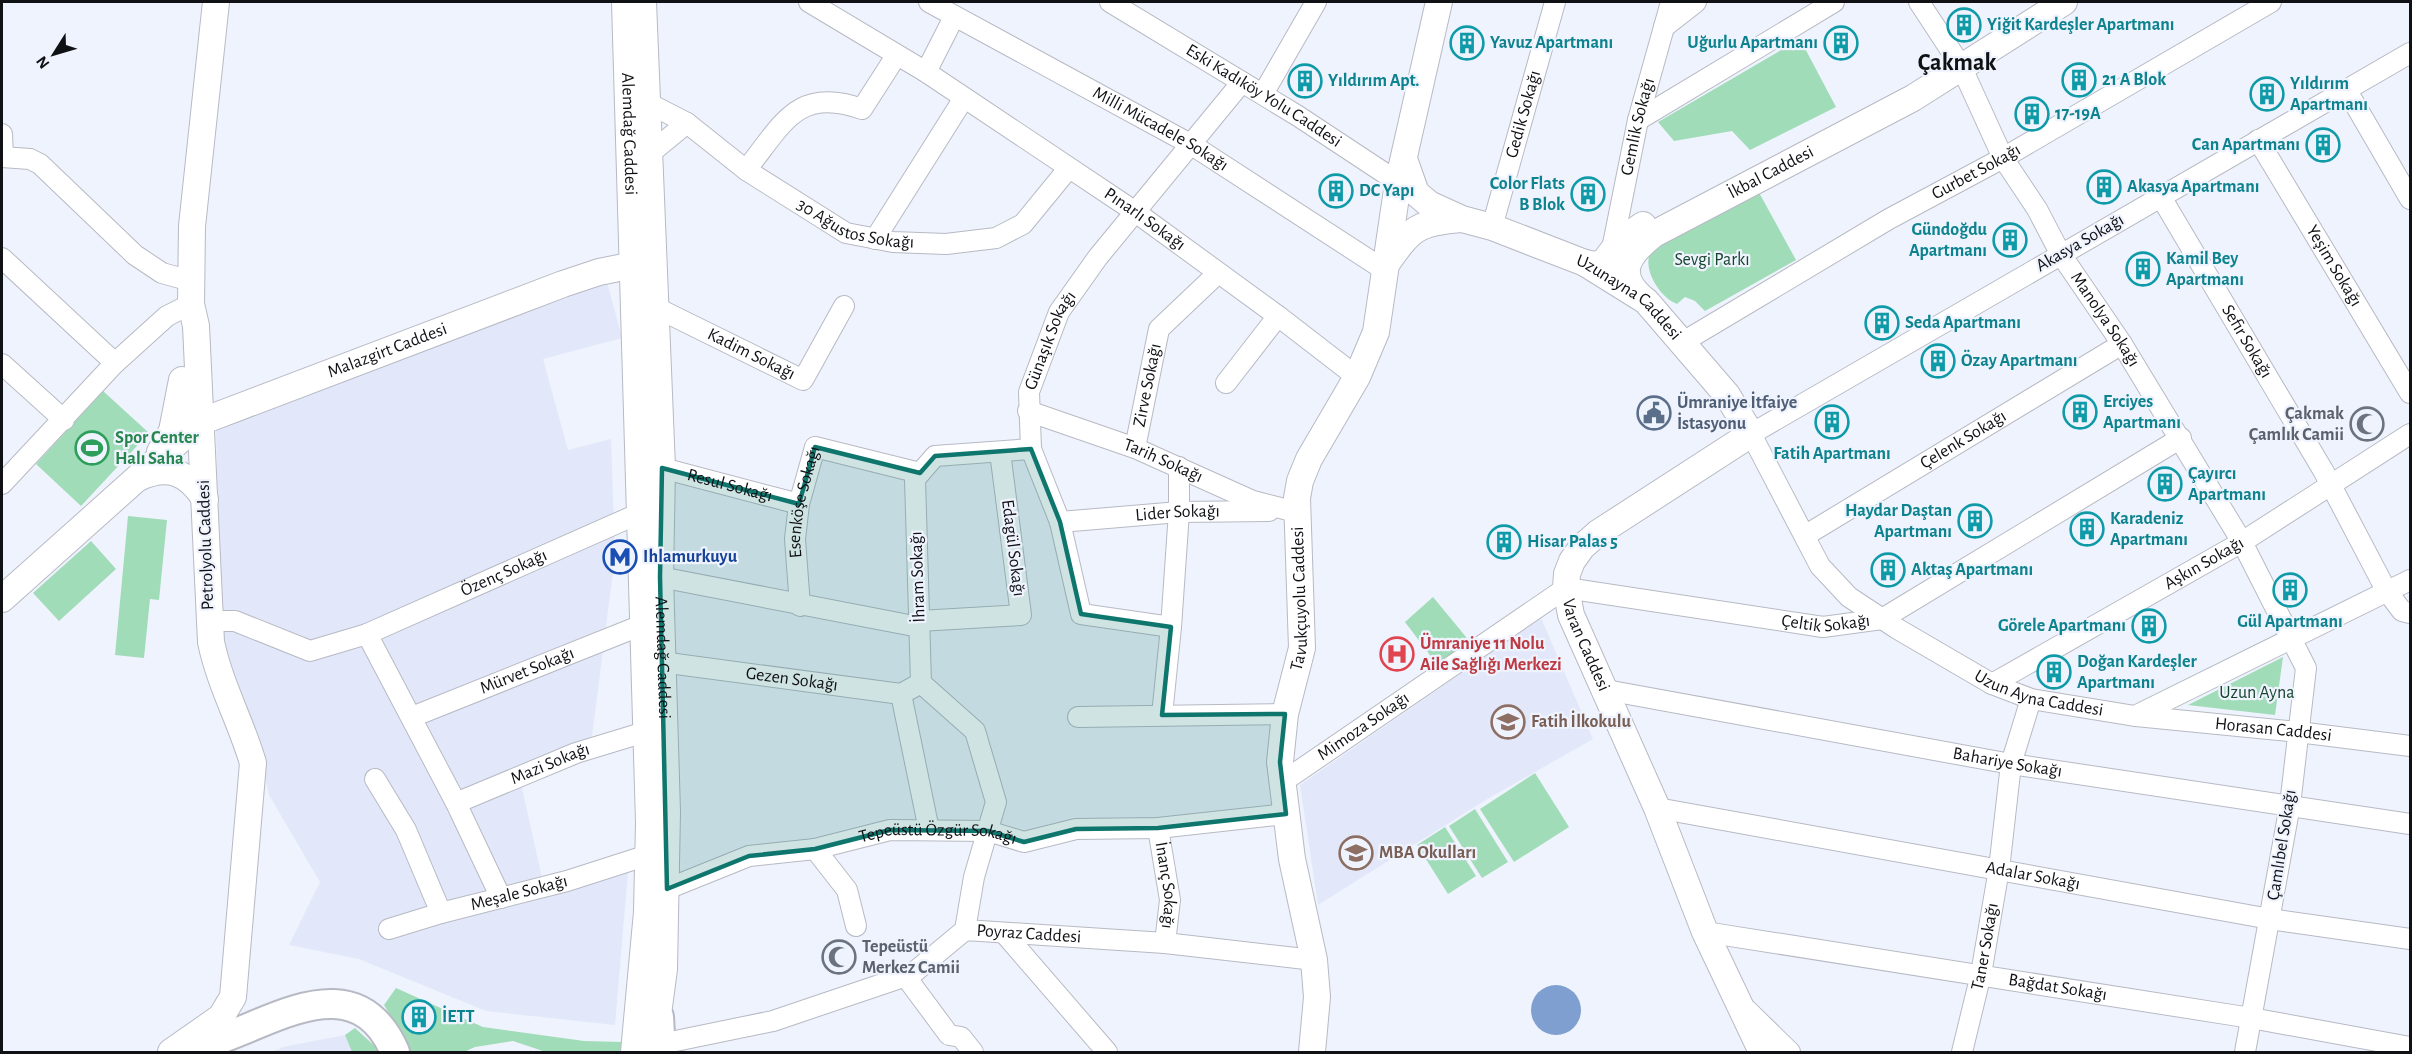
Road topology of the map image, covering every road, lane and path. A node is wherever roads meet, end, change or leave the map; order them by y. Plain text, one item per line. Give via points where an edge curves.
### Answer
1 (216, 2) edge
2 (627, 2) edge
3 (809, 2) edge
4 (929, 2) edge
5 (1110, 2) edge
6 (1316, 2) edge
7 (1439, 2) edge
8 (1555, 2) edge
9 (1671, 2) edge
10 (1696, 2) edge
11 (1833, 2) edge
12 (1919, 2) edge
13 (2064, 2) edge
14 (2271, 2) edge
15 (1139, 9) edge
16 (954, 16) junction
17 (1664, 27) junction
18 (2410, 53) edge
19 (896, 56) junction
20 (1961, 66) junction
21 (926, 72) junction
22 (1242, 82) junction
23 (2346, 89) junction
24 (1263, 94) junction
25 (964, 98) junction
26 (646, 102) junction
27 (1638, 120) junction
28 (687, 123) junction
29 (2, 134) edge
30 (2258, 140) junction
31 (1192, 145) junction
32 (648, 155) junction
33 (2, 157) edge
34 (2003, 158) junction
35 (1068, 169) junction
36 (746, 170) junction
37 (1406, 178) junction
38 (2161, 197) junction
39 (2410, 199) edge
40 (1134, 212) junction
41 (1462, 219) junction
42 (1492, 227) junction
43 (875, 239) junction
44 (2060, 254) junction
45 (2, 258) edge
46 (1619, 261) junction
47 (643, 263) junction
48 (1585, 263) junction
49 (1383, 269) junction
50 (1217, 274) junction
51 (191, 292) junction
52 (1646, 301) junction
53 (844, 306) dead end
54 (657, 308) junction
55 (1278, 316) junction
56 (1683, 342) junction
57 (2122, 344) junction
58 (115, 363) junction
59 (2, 364) edge
60 (1357, 377) junction
61 (190, 378) junction
62 (1227, 383) dead end
63 (2410, 393) edge
64 (229, 411) junction
65 (1028, 411) junction
66 (64, 420) junction
67 (200, 422) junction
68 (1751, 434) junction
69 (2410, 434) edge
70 (2181, 438) junction
71 (1135, 448) junction
72 (1031, 449) junction
73 (1000, 452) junction
74 (155, 460) junction
75 (1179, 467) junction
76 (662, 468) junction
77 (6, 472) edge
78 (920, 473) junction
79 (135, 479) junction
80 (2331, 483) junction
81 (205, 499) junction
82 (799, 504) junction
83 (1179, 512) junction
84 (1296, 512) junction
85 (640, 513) junction
86 (1060, 522) junction
87 (1806, 535) junction
88 (2242, 542) junction
89 (660, 577) junction
90 (2410, 580) edge
91 (1566, 588) junction
92 (2386, 590) junction
93 (4, 592) edge
94 (800, 606) junction
95 (2406, 612) edge
96 (1172, 619) junction
97 (1882, 619) junction
98 (209, 621) junction
99 (919, 624) junction
100 (642, 625) junction
101 (367, 634) junction
102 (2292, 640) junction
103 (661, 662) junction
104 (921, 683) junction
105 (1992, 684) junction
106 (1606, 690) junction
107 (901, 694) junction
108 (2031, 699) junction
109 (1285, 714) junction
110 (1170, 716) junction
111 (2135, 716) junction
112 (412, 717) junction
113 (1078, 717) dead end
114 (645, 732) junction
115 (2298, 732) junction
116 (2410, 746) edge
117 (2011, 764) junction
118 (375, 779) dead end
119 (1281, 783) junction
120 (456, 803) junction
121 (2290, 804) junction
122 (1657, 808) junction
123 (1286, 814) junction
124 (2410, 824) edge
125 (1158, 828) junction
126 (929, 830) junction
127 (988, 831) junction
128 (815, 849) junction
129 (648, 855) junction
130 (1999, 869) junction
131 (667, 889) junction
132 (501, 898) junction
133 (441, 913) junction
134 (2270, 919) junction
135 (856, 926) dead end
136 (389, 929) dead end
137 (965, 930) junction
138 (1706, 932) junction
139 (1004, 933) junction
140 (2410, 939) edge
141 (1165, 943) junction
142 (1314, 960) junction
143 (1981, 974) junction
144 (906, 976) junction
145 (1733, 996) junction
146 (2251, 1018) junction
147 (658, 1042) edge
148 (2410, 1047) edge
149 (171, 1053) edge
150 (187, 1053) edge
151 (395, 1053) edge
152 (634, 1053) edge
153 (973, 1053) edge
154 (1107, 1053) edge
155 (1312, 1053) edge
156 (1762, 1053) edge
157 (1790, 1053) edge
158 (1962, 1053) edge
159 (2245, 1053) edge

1 - 51 main road, Petrolyolu Caddesi via 197,171
2 - 26 main road, Alemdağ Caddesi
2 - 47 main road, Alemdağ Caddesi
3 - 19 street, Pınarlı Sokağı
4 - 16 street, Milli Mücadele Sokağı
5 - 15 street, Eski Kadıköy Yolu Caddesi
6 - 24 street
7 - 37 main road, Tavukçuyolu Caddesi
8 - 42 street, Gedik Sokağı
9 - 17 street, Gemlik Sokağı
10 - 17 street
11 - 27 street
12 - 20 street, Manolya Sokağı
13 - 20 main road, İkbal Caddesi
14 - 34 street, Gurbet Sokağı
15 - 22 street, Eski Kadıköy Yolu Caddesi
16 - 21 street
16 - 31 street, Milli Mücadele Sokağı
17 - 27 street, Gemlik Sokağı
18 - 23 street, Akasya Sokağı
19 - 21 street, Pınarlı Sokağı
19 - 36 street via 862,109 839,101 815,101 789,116
20 - 34 street, Manolya Sokağı
20 - 46 main road, İkbal Caddesi via 1658,215 1620,241
21 - 25 street, Pınarlı Sokağı
22 - 24 street, Eski Kadıköy Yolu Caddesi
22 - 31 street, Günaşık Sokağı
23 - 30 street, Akasya Sokağı
23 - 39 street
24 - 37 street, Eski Kadıköy Yolu Caddesi via 1358,154
25 - 35 street, Pınarlı Sokağı
25 - 43 street
26 - 28 street, 30 Ağustos Sokağı
26 - 32 main road, Alemdağ Caddesi
27 - 46 street, Gemlik Sokağı
28 - 32 street
28 - 36 street, 30 Ağustos Sokağı
29 - 33 street
30 - 38 street, Akasya Sokağı
30 - 63 street, Yeşim Sokağı
31 - 40 street, Günaşık Sokağı
31 - 49 street, Milli Mücadele Sokağı
32 - 47 main road, Alemdağ Caddesi
33 - 51 street via 30,159 40,164 135,255
34 - 44 street, Manolya Sokağı via 2037,209
34 - 56 street, Gurbet Sokağı via 1889,219
35 - 40 street, Pınarlı Sokağı
35 - 43 street, 30 Ağustos Sokağı via 1023,224 996,238 946,244
36 - 43 street, 30 Ağustos Sokağı via 846,234
37 - 41 main road, Uzunayna Caddesi via 1429,204
37 - 49 main road, Tavukçuyolu Caddesi
38 - 44 street, Akasya Sokağı
38 - 80 street, Sefir Sokağı
40 - 50 street, Pınarlı Sokağı
40 - 65 street, Günaşık Sokağı via 1059,312 1036,368
41 - 42 main road, Uzunayna Caddesi
41 - 49 main road, Uzunayna Caddesi via 1429,222 1414,230
42 - 48 main road, Uzunayna Caddesi
44 - 57 street, Manolya Sokağı
44 - 68 street, Akasya Sokağı
45 - 58 street
46 - 48 main road, İkbal Caddesi
46 - 52 main road via 1629,284
47 - 54 main road, Alemdağ Caddesi
47 - 64 main road, Malazgirt Caddesi via 563,284
47 - 85 main road, Alemdağ Caddesi
48 - 52 main road, Uzunayna Caddesi
49 - 60 main road, Tavukçuyolu Caddesi via 1376,332
50 - 55 street, Pınarlı Sokağı
50 - 71 street, Zirve Sokağı via 1159,330
51 - 58 street
51 - 61 main road, Petrolyolu Caddesi via 196,326
52 - 56 main road, Uzunayna Caddesi
53 - 54 street, Kadim Sokağı via 803,380
54 - 76 main road, Alemdağ Caddesi
55 - 60 street, Pınarlı Sokağı
55 - 62 street
56 - 68 main road, Uzunayna Caddesi via 1727,395
57 - 70 street, Manolya Sokağı
57 - 87 street, Çelenk Sokağı
58 - 66 street
59 - 66 street
60 - 84 main road, Tavukçuyolu Caddesi via 1309,459 1300,481
61 - 64 main road
61 - 67 main road, Petrolyolu Caddesi
61 - 74 main road, Malazgirt Caddesi via 172,431
64 - 67 main road, Malazgirt Caddesi
65 - 71 street, Tarih Sokağı
65 - 72 street, Günaşık Sokağı
66 - 77 street
67 - 74 main road, Malazgirt Caddesi
67 - 81 main road, Petrolyolu Caddesi
68 - 87 street, Uzun Ayna Caddesi
68 - 91 main road, Varan Caddesi via 1599,533 1572,561 1566,574
69 - 80 street, Aşkın Sokağı
70 - 88 street, Manolya Sokağı
70 - 97 street, Çeltik Sokağı
71 - 75 street, Tarih Sokağı
72 - 73 street
72 - 86 street, Günaşık Sokağı
73 - 78 street via 935,456
73 - 99 street, Edagül Sokağı via 1021,615
74 - 79 main road, Malazgirt Caddesi
75 - 83 street
75 - 84 street, Tarih Sokağı via 1253,501
76 - 82 street, Resul Sokağı
76 - 89 main road, Alemdağ Caddesi
78 - 82 street, Esenköşe Sokağı via 815,447
78 - 99 street, İhram Sokağı via 915,479
79 - 81 main road via 155,471 174,471 194,483
79 - 93 main road, Malazgirt Caddesi
80 - 88 street, Aşkın Sokağı
80 - 92 street, Sefir Sokağı
81 - 98 main road, Petrolyolu Caddesi
82 - 94 street, Esenköşe Sokağı via 795,539
83 - 84 street, Lider Sokağı
83 - 86 street, Lider Sokağı
83 - 96 street
84 - 109 main road, Tavukçuyolu Caddesi via 1302,648
85 - 100 main road, Alemdağ Caddesi
85 - 101 street, Özenç Sokağı
86 - 96 street, Günaşık Sokağı via 1081,615
87 - 97 street, Uzun Ayna Caddesi via 1821,566 1849,597
88 - 102 street, Manolya Sokağı
88 - 105 street, Aşkın Sokağı
89 - 94 street, Edagül Sokağı
89 - 103 main road, Alemdağ Caddesi
90 - 92 street
91 - 97 street, Çeltik Sokağı via 1823,627
91 - 106 main road, Varan Caddesi via 1571,615
91 - 119 street, Mimoza Sokağı
92 - 95 street, Sefir Sokağı
92 - 102 street
94 - 99 street, Edagül Sokağı
96 - 110 street
97 - 105 street, Uzun Ayna Caddesi
98 - 101 street, Özenç Sokağı via 235,621 310,651
98 - 149 main road, Petrolyolu Caddesi via 217,669 253,763 233,998 220,1017
99 - 104 street, İhram Sokağı
100 - 112 street, Mürvet Sokağı
100 - 114 main road, Alemdağ Caddesi
101 - 112 street
102 - 111 street
102 - 115 street, Çamlıbel Sokağı via 2306,668
103 - 107 street, Gezen Sokağı
103 - 131 main road, Alemdağ Caddesi via 668,812
104 - 107 street
104 - 127 street via 975,731 996,802
105 - 108 street, Uzun Ayna Caddesi
106 - 117 street, Bahariye Sokağı
106 - 122 main road, Varan Caddesi
107 - 126 street
108 - 111 street, Uzun Ayna Caddesi
108 - 117 street, Taner Sokağı
109 - 110 street
109 - 119 main road, Tavukçuyolu Caddesi
110 - 113 street
111 - 115 street, Horasan Caddesi
112 - 120 street
114 - 120 street, Mazi Sokağı via 576,753
114 - 129 main road, Alemdağ Caddesi
115 - 116 street, Horasan Caddesi
115 - 121 street, Çamlıbel Sokağı
117 - 121 street, Bahariye Sokağı
117 - 130 street, Taner Sokağı
118 - 133 street via 406,830
119 - 123 main road, Tavukçuyolu Caddesi
120 - 132 street
121 - 124 street, Bahariye Sokağı
121 - 134 street, Çamlıbel Sokağı
122 - 130 street, Adalar Sokağı
122 - 138 main road, Varan Caddesi
123 - 125 street, Tepeüstü Özgür Sokağı
123 - 142 main road, Tavukçuyolu Caddesi
125 - 127 street, Tepeüstü Özgür Sokağı via 1076,829 1024,842
125 - 141 street, İnanç Sokağı via 1170,900
126 - 127 street, Tepeüstü Özgür Sokağı
126 - 128 street, Tepeüstü Özgür Sokağı via 890,830
127 - 137 street via 974,877
128 - 131 street, Tepeüstü Özgür Sokağı via 749,856
128 - 135 street via 847,890
129 - 132 street, Meşale Sokağı
129 - 152 main road, Alemdağ Caddesi via 647,912
130 - 134 street, Adalar Sokağı
130 - 143 street, Taner Sokağı
131 - 147 main road, Alemdağ Caddesi
132 - 133 street, Meşale Sokağı
133 - 136 street, Meşale Sokağı
134 - 140 street, Adalar Sokağı
134 - 146 street, Çamlıbel Sokağı
137 - 139 street, Poyraz Caddesi
137 - 144 street, Poyraz Caddesi
138 - 143 street, Bağdat Sokağı
138 - 145 main road, Varan Caddesi
139 - 141 street, Poyraz Caddesi
139 - 154 street
141 - 142 street, Poyraz Caddesi
142 - 155 main road, Tavukçuyolu Caddesi via 1317,998
143 - 146 street, Bağdat Sokağı
143 - 158 street, Taner Sokağı
144 - 147 street, Poyraz Caddesi via 773,1021
144 - 153 street via 949,1035 961,1037
145 - 156 main road, Varan Caddesi
145 - 157 street, Varan Caddesi
146 - 148 street, Bağdat Sokağı
146 - 159 street, Çamlıbel Sokağı
150 - 151 highway via 292,1009 315,1004 354,1009 372,1019 387,1034

